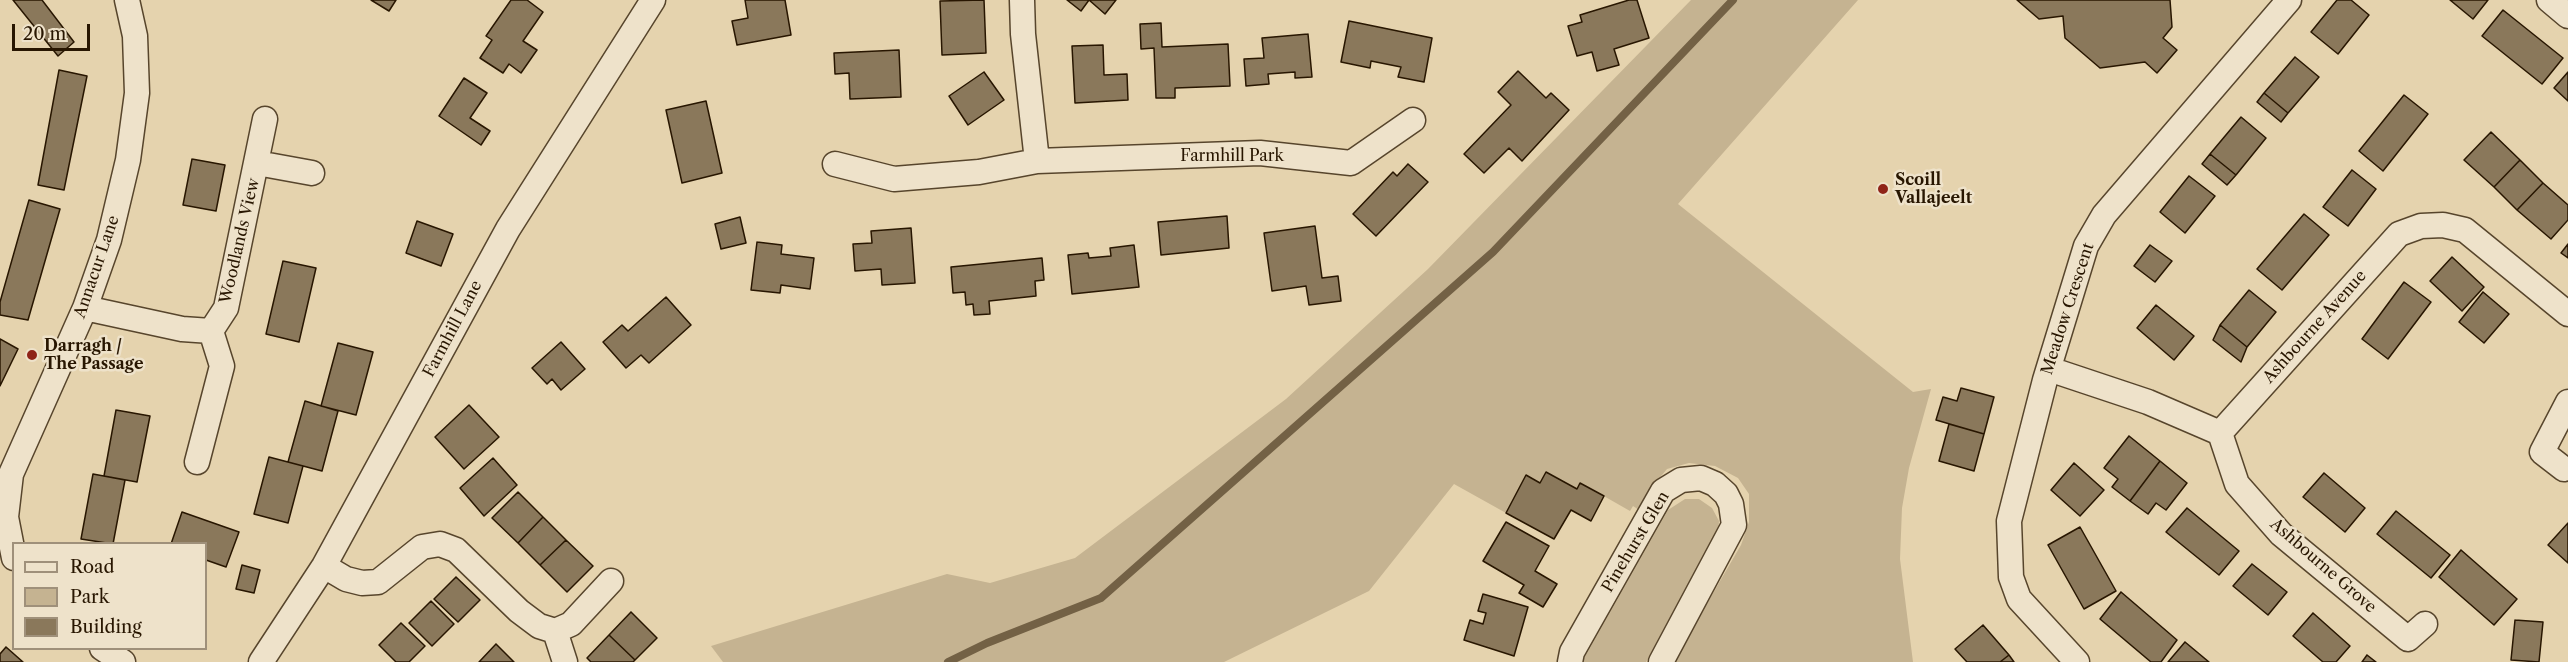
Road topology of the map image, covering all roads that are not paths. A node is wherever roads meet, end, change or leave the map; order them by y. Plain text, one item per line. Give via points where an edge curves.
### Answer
1 (127, 0) edge
2 (653, 0) edge
3 (1023, 0) edge
4 (2289, 0) edge
5 (265, 119) dead end
6 (1413, 120) dead end
7 (1037, 161) junction
8 (258, 163) junction
9 (835, 164) dead end
10 (312, 173) dead end
11 (85, 308) junction
12 (2568, 314) edge
13 (211, 331) junction
14 (2049, 369) junction
15 (2568, 402) edge
16 (2220, 434) junction
17 (197, 462) dead end
18 (2564, 469) dead end
19 (12, 548) edge
20 (324, 566) junction
21 (611, 581) dead end
22 (2425, 624) dead end
23 (555, 631) junction
24 (261, 662) edge
25 (565, 662) edge
26 (1570, 662) edge
27 (1660, 662) edge
28 (2077, 662) edge

1 - 11 street, Annacur Lane via 135,36 135,111 119,202
2 - 20 street, Farmhill Lane via 508,229
3 - 7 street
4 - 14 street, Meadow Crescent via 2104,214 2086,246
5 - 8 street, Woodlands View
6 - 7 street, Farmhill Park via 1351,163 1260,153
7 - 9 street, Farmhill Park via 979,172 894,179
8 - 10 street, Woodlands View
8 - 13 street, Woodlands View via 226,308
11 - 13 street via 182,329
11 - 19 street, Annacur Lane via 12,474 6,517
12 - 16 street, Ashbourne Avenue via 2465,230 2421,226 2399,234
13 - 17 street via 222,366
14 - 16 street via 2148,402
14 - 28 street, Meadow Crescent via 2008,521 2011,577 2019,599
15 - 18 street via 2534,446
16 - 22 street, Ashbourne Grove via 2237,484 2281,534 2408,639
20 - 23 street via 362,584 378,582 422,547 440,544 456,550 532,621
20 - 24 street, Farmhill Lane
21 - 23 street via 571,624
23 - 25 street
26 - 27 street, Pinehurst Glen via 1663,490 1682,480 1701,478 1726,494 1734,525

